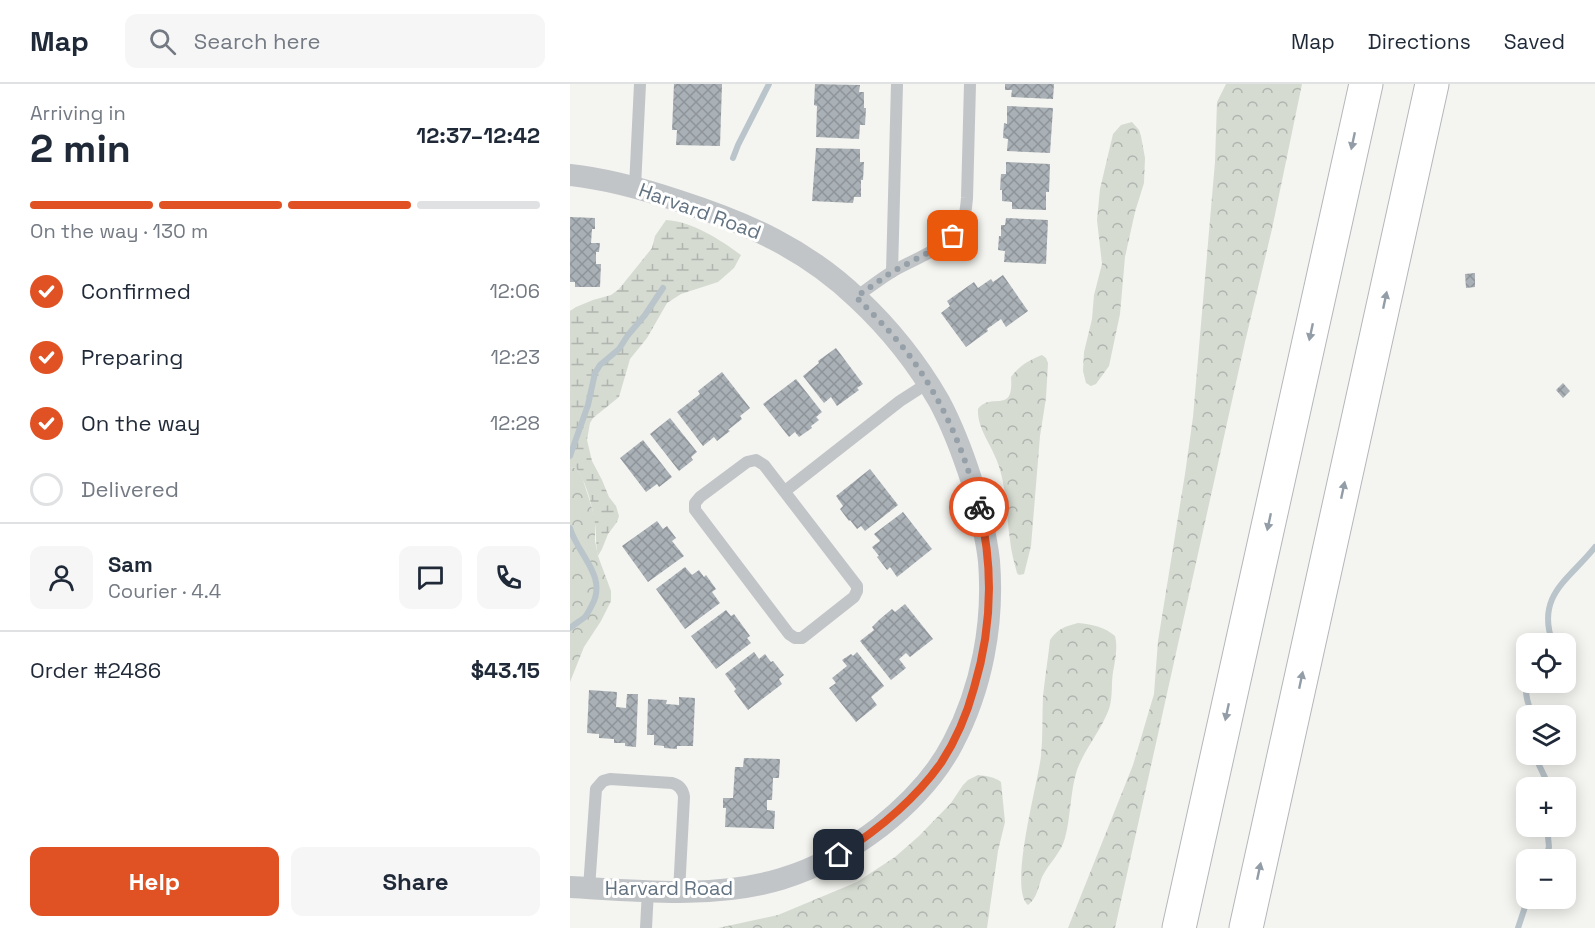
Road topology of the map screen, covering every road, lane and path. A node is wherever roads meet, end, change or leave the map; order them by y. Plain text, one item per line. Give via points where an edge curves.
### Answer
1 (639, 84) edge
2 (897, 84) edge
3 (970, 84) edge
4 (1366, 84) edge
5 (1432, 84) edge
6 (570, 175) edge
7 (635, 187) junction
8 (892, 272) junction
9 (856, 297) junction
10 (928, 383) junction
11 (785, 491) junction
12 (579, 888) edge
13 (648, 890) junction
14 (679, 892) junction
15 (646, 928) edge
16 (1179, 928) edge
17 (1246, 928) edge

1 - 7 lane
2 - 8 lane
3 - 8 lane via 967,198 960,228 942,245
4 -> 16 highway
17 -> 5 highway
6 - 7 street, Harvard Road
7 - 9 street, Harvard Road via 724,216 777,239
8 - 9 lane
9 - 10 street, Harvard Road via 901,346
10 - 11 lane
10 - 14 street, Harvard Road via 967,466 989,561 984,651 969,705 952,745 901,809 839,855 800,873 758,885
11 - 11 lane via 857,588 853,599 800,639 789,634 695,508 700,497 754,460 762,463
12 - 13 street, Harvard Road
12 - 14 lane via 596,792 600,782 610,779 672,783 682,790
13 - 14 street, Harvard Road
13 - 15 lane

